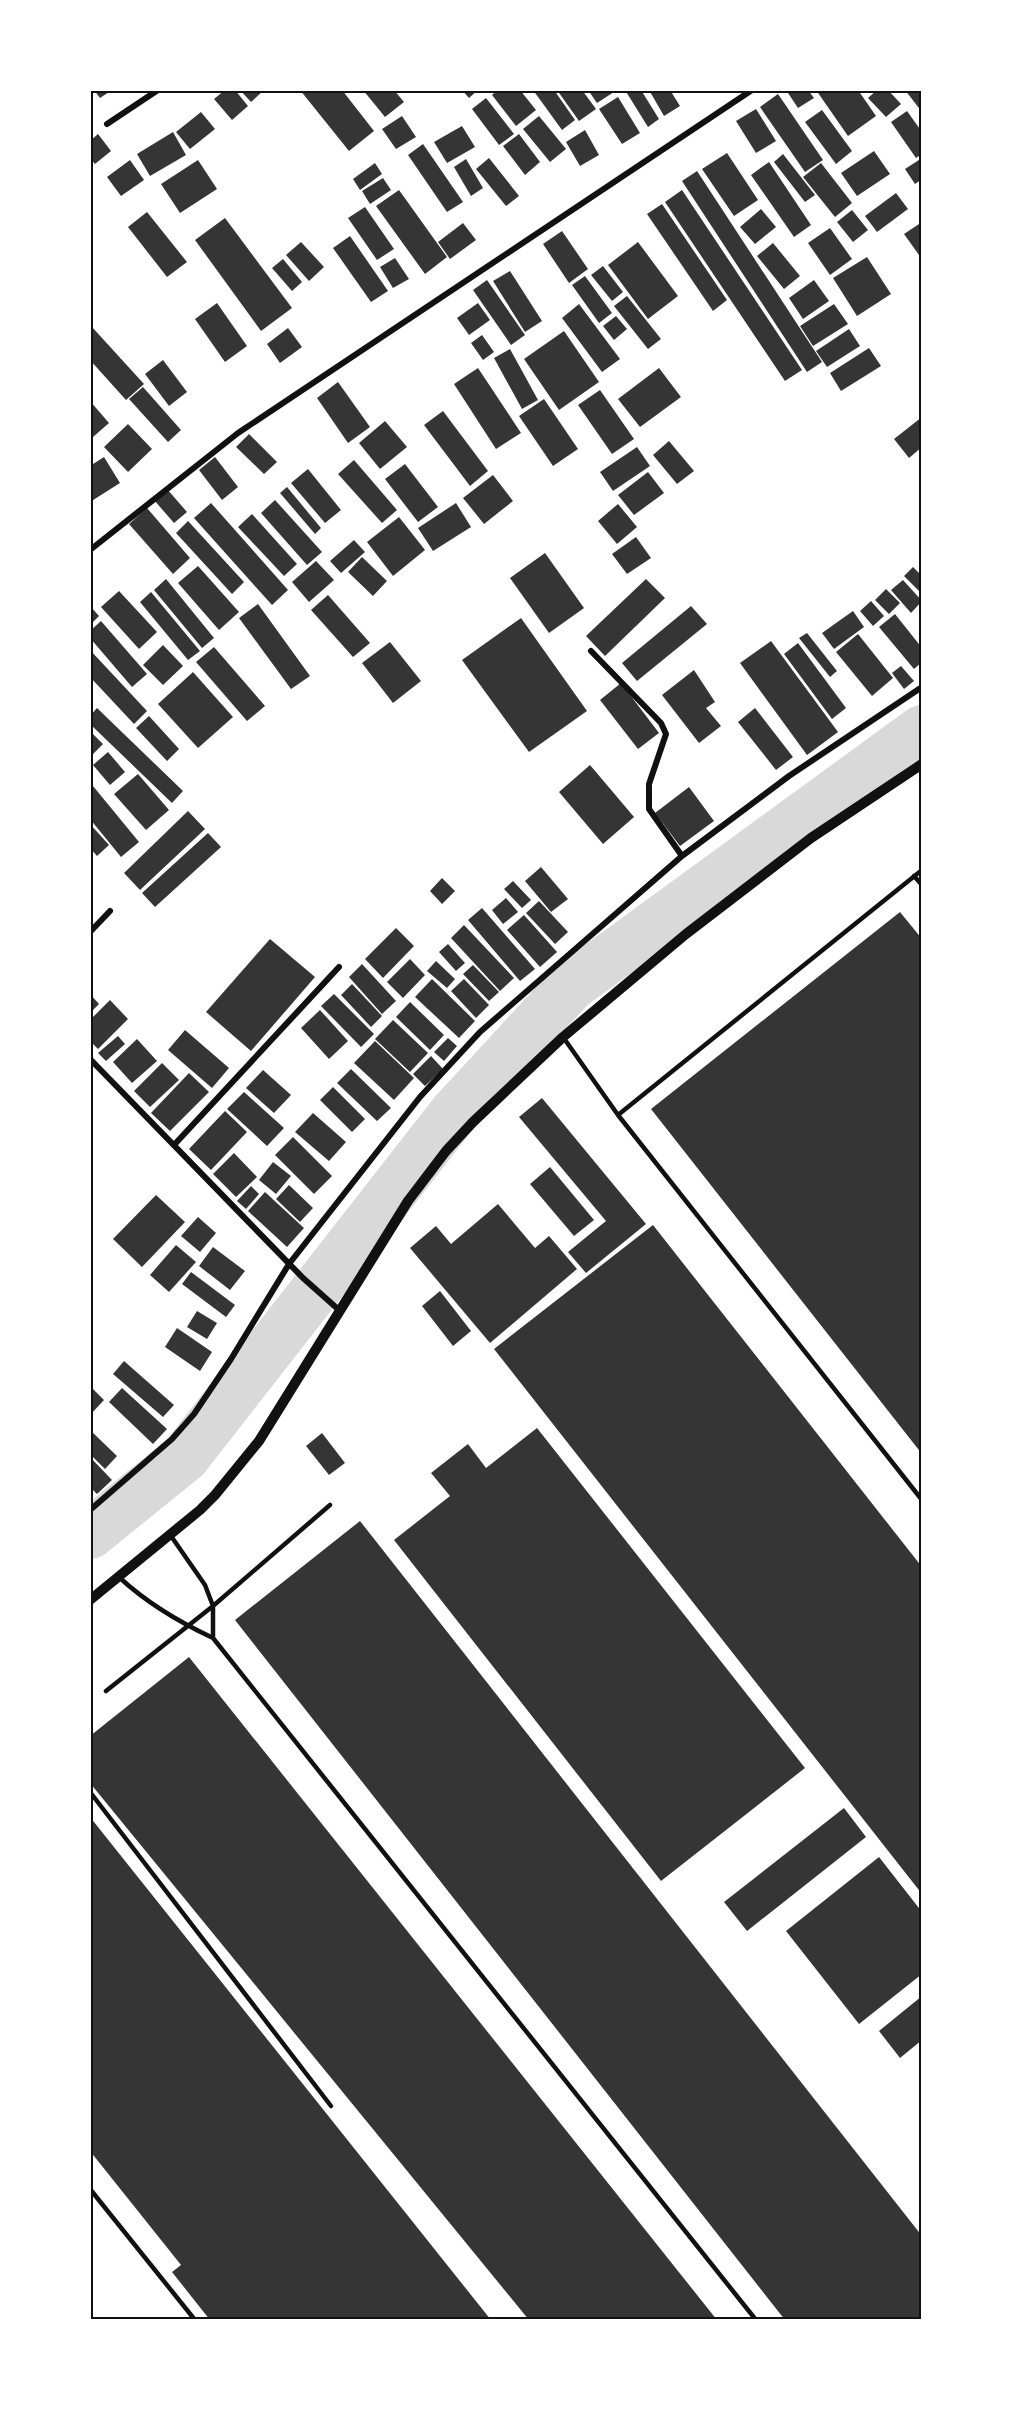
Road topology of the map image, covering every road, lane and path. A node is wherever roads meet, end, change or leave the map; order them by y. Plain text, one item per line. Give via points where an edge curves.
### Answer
1 (158, 90) edge
2 (752, 90) edge
3 (107, 124) dead end
4 (90, 550) edge
5 (591, 651) dead end
6 (922, 687) edge
7 (922, 764) edge
8 (682, 856) junction
9 (922, 870) edge
10 (914, 876) junction
11 (922, 885) edge
12 (110, 911) dead end
13 (90, 932) edge
14 (339, 967) dead end
15 (563, 1037) junction
16 (90, 1059) edge
17 (618, 1115) junction
18 (174, 1145) junction
19 (289, 1264) junction
20 (339, 1310) junction
21 (922, 1500) edge
22 (330, 1505) dead end
23 (90, 1510) edge
24 (171, 1536) junction
25 (120, 1578) junction
26 (90, 1600) edge
27 (213, 1606) junction
28 (187, 1626) junction
29 (213, 1638) junction
30 (106, 1691) dead end
31 (90, 1792) edge
32 (331, 2106) dead end
33 (90, 2189) edge
34 (195, 2320) edge
35 (756, 2320) edge

1 - 3 street
2 - 4 street via 238,433
5 - 8 street via 661,723 666,734 649,784 649,809
6 - 8 street via 789,776
7 - 15 street via 759,876
8 - 19 street via 480,1032 420,1097
9 - 10 lane
10 - 11 lane
10 - 17 lane
12 - 13 street
14 - 18 street
15 - 17 lane
15 - 20 street via 446,1151 408,1201
16 - 18 street
17 - 21 lane
18 - 19 street
19 - 20 street
19 - 23 street via 194,1414 172,1439
20 - 24 street via 259,1441 215,1495
22 - 27 lane
24 - 25 street
24 - 27 lane via 205,1585
25 - 26 street
25 - 28 lane
27 - 28 lane
27 - 29 lane
28 - 29 lane
28 - 30 lane
29 - 35 lane
31 - 32 lane
33 - 34 lane

